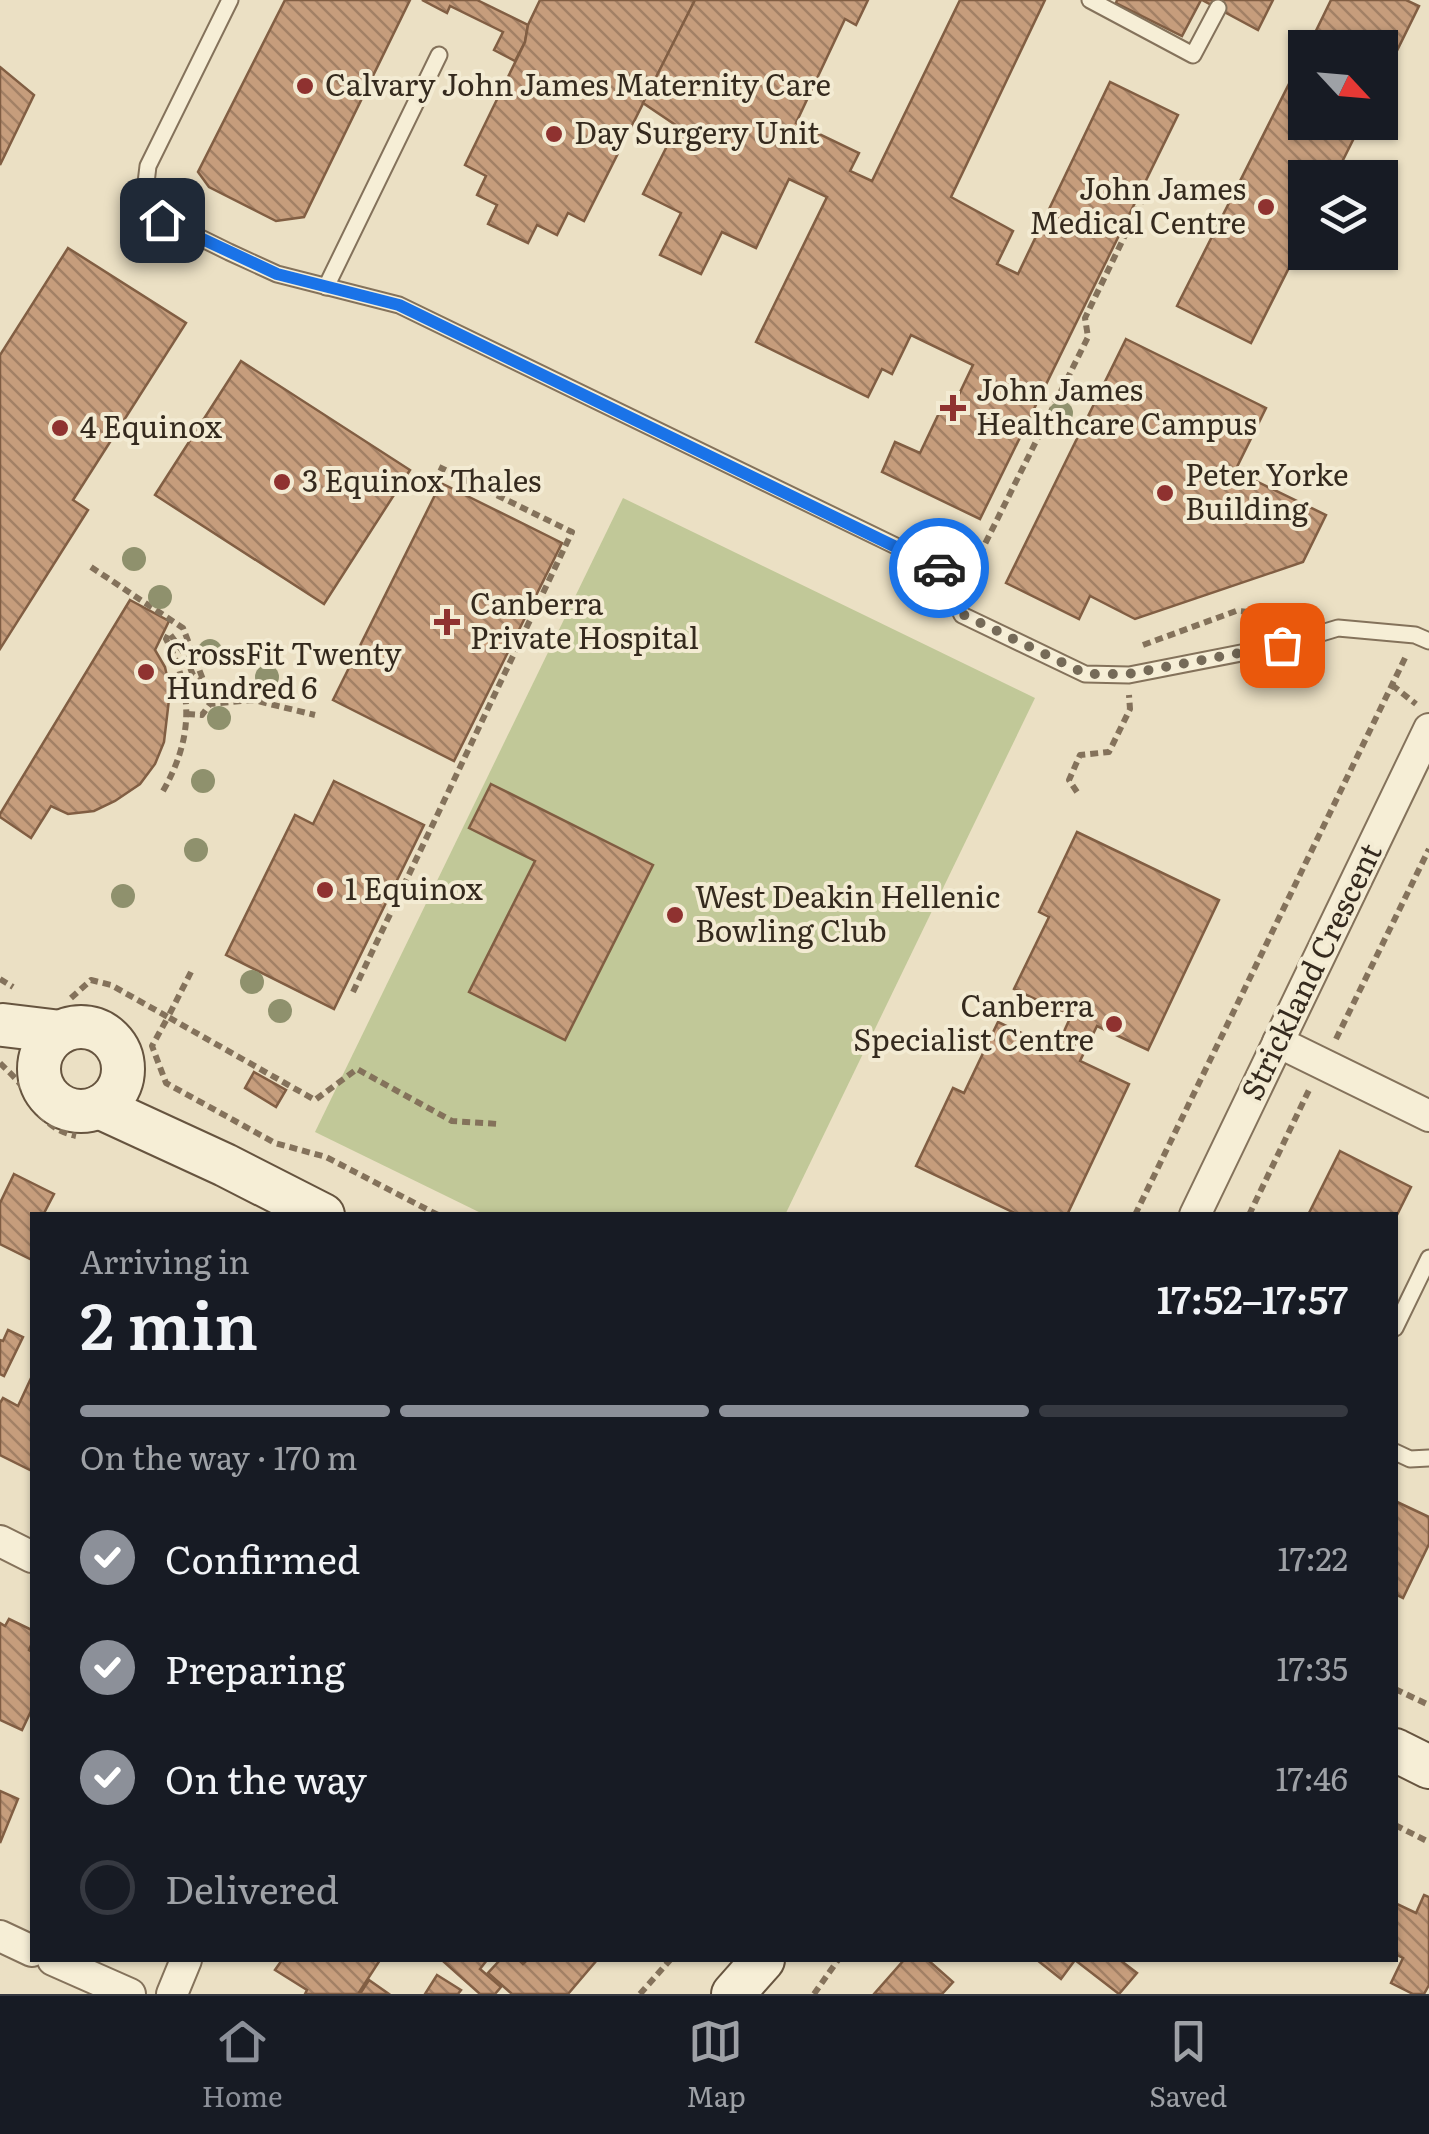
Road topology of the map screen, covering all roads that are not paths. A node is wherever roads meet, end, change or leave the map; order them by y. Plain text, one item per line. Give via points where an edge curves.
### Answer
1 (230, 0) edge
2 (1093, 1) edge
3 (1218, 8) dead end
4 (439, 56) dead end
5 (326, 287) junction
6 (1422, 638) edge
7 (1429, 729) edge
8 (6, 1013) edge
9 (56, 1032) junction
10 (1278, 1042) junction
11 (111, 1091) junction
12 (1429, 1116) edge
13 (317, 1212) edge
14 (1196, 1212) edge
15 (1429, 1258) edge
16 (1398, 1322) edge
17 (1398, 1453) edge
18 (1429, 1458) edge
19 (0, 1541) edge
20 (30, 1556) edge
21 (1398, 1752) edge
22 (1429, 1767) edge
23 (0, 1936) edge
24 (30, 1950) edge
25 (58, 1962) edge
26 (185, 1962) edge
27 (760, 1962) edge
28 (130, 1994) edge
29 (172, 1994) edge
30 (732, 1994) edge

1 - 5 lane via 148,166 144,200 162,220 212,244 277,274
2 - 3 lane via 1193,54
4 - 5 lane
5 - 6 lane via 399,305 939,568 962,614 1086,674 1128,674 1338,628
7 - 10 street, Strickland Crescent
8 - 9 main road
9 - 11 main road via 78,1027 104,1033 124,1067
9 - 11 main road via 42,1085 56,1102 87,1111
10 - 12 street
10 - 14 street, Strickland Crescent
11 - 13 main road via 225,1165
15 - 16 lane
17 - 18 lane
19 - 20 street
21 - 22 main road
23 - 24 street
25 - 28 street
26 - 29 street
27 - 30 main road

